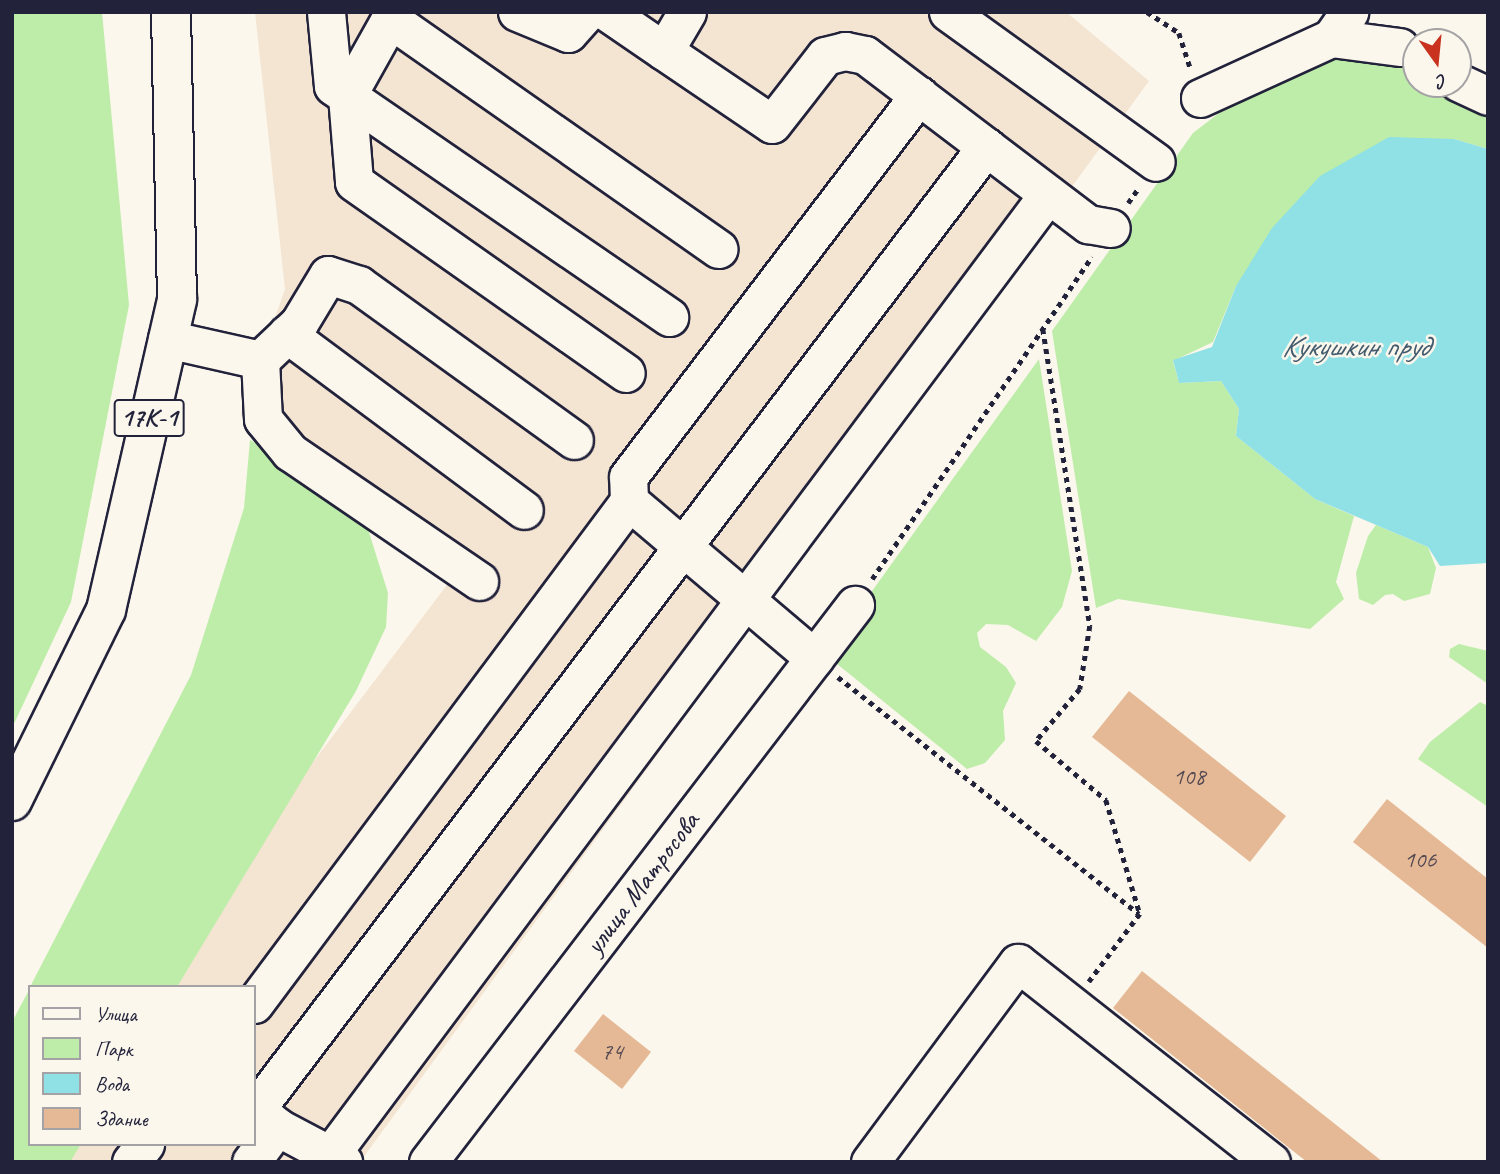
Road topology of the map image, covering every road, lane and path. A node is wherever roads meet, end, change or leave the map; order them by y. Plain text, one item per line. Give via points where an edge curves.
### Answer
1 (172, 12) edge
2 (326, 12) edge
3 (517, 12) edge
4 (587, 12) edge
5 (607, 12) edge
6 (687, 12) edge
7 (948, 12) edge
8 (1147, 12) edge
9 (1371, 12) edge
10 (391, 16) edge
11 (1340, 25) edge
12 (1402, 46) edge
13 (1402, 50) edge
14 (664, 51) junction
15 (1472, 89) edge
16 (919, 95) junction
17 (347, 96) junction
18 (1488, 96) edge
19 (1200, 98) joint
20 (986, 146) junction
21 (1156, 162) joint
22 (1048, 194) junction
23 (1111, 228) junction
24 (718, 249) dead end
25 (669, 317) dead end
26 (1043, 329) junction
27 (287, 334) junction
28 (167, 340) junction
29 (260, 360) junction
30 (626, 373) dead end
31 (574, 440) dead end
32 (629, 502) junction
33 (524, 510) dead end
34 (683, 547) junction
35 (479, 580) dead end
36 (745, 600) junction
37 (855, 605) joint
38 (814, 658) junction
39 (12, 801) edge
40 (1140, 914) junction
41 (256, 1001) edge
42 (1072, 1006) junction
43 (262, 1114) edge
44 (256, 1140) edge
45 (143, 1146) edge
46 (333, 1160) edge
47 (131, 1162) edge
48 (428, 1162) edge
49 (870, 1162) edge
50 (1271, 1162) edge

1 - 28 main road, 17К-1 via 177,299
2 - 17 street via 333,86
3 - 4 street via 568,33
5 - 14 street
6 - 14 street
7 - 21 street
8 - 19 path via 1179,33
9 - 12 street
10 - 17 street
10 - 24 street
11 - 13 street
11 - 19 street
14 - 16 street via 772,124 825,56 845,51 865,55
15 - 18 street
16 - 20 street
16 - 32 street via 628,477
17 - 25 street
17 - 30 street via 354,182
20 - 22 street
20 - 34 street
21 - 23 path
22 - 23 street via 1088,224
22 - 36 street
23 - 26 path
26 - 37 path
26 - 40 path via 1090,626 1080,690 1036,741 1106,800
27 - 29 street
27 - 31 street via 328,275 359,285
27 - 33 street
28 - 29 street
28 - 39 main road, 17К-1 via 106,610
29 - 35 street via 263,419 289,452
32 - 34 street
32 - 41 street
34 - 36 street
34 - 43 street
36 - 38 street
36 - 46 street
37 - 38 street, улица Матросова
38 - 40 path
38 - 48 street, улица Матросова
40 - 42 path
42 - 49 street via 1017,963
42 - 50 street
43 - 44 street
43 - 46 street
45 - 47 street

